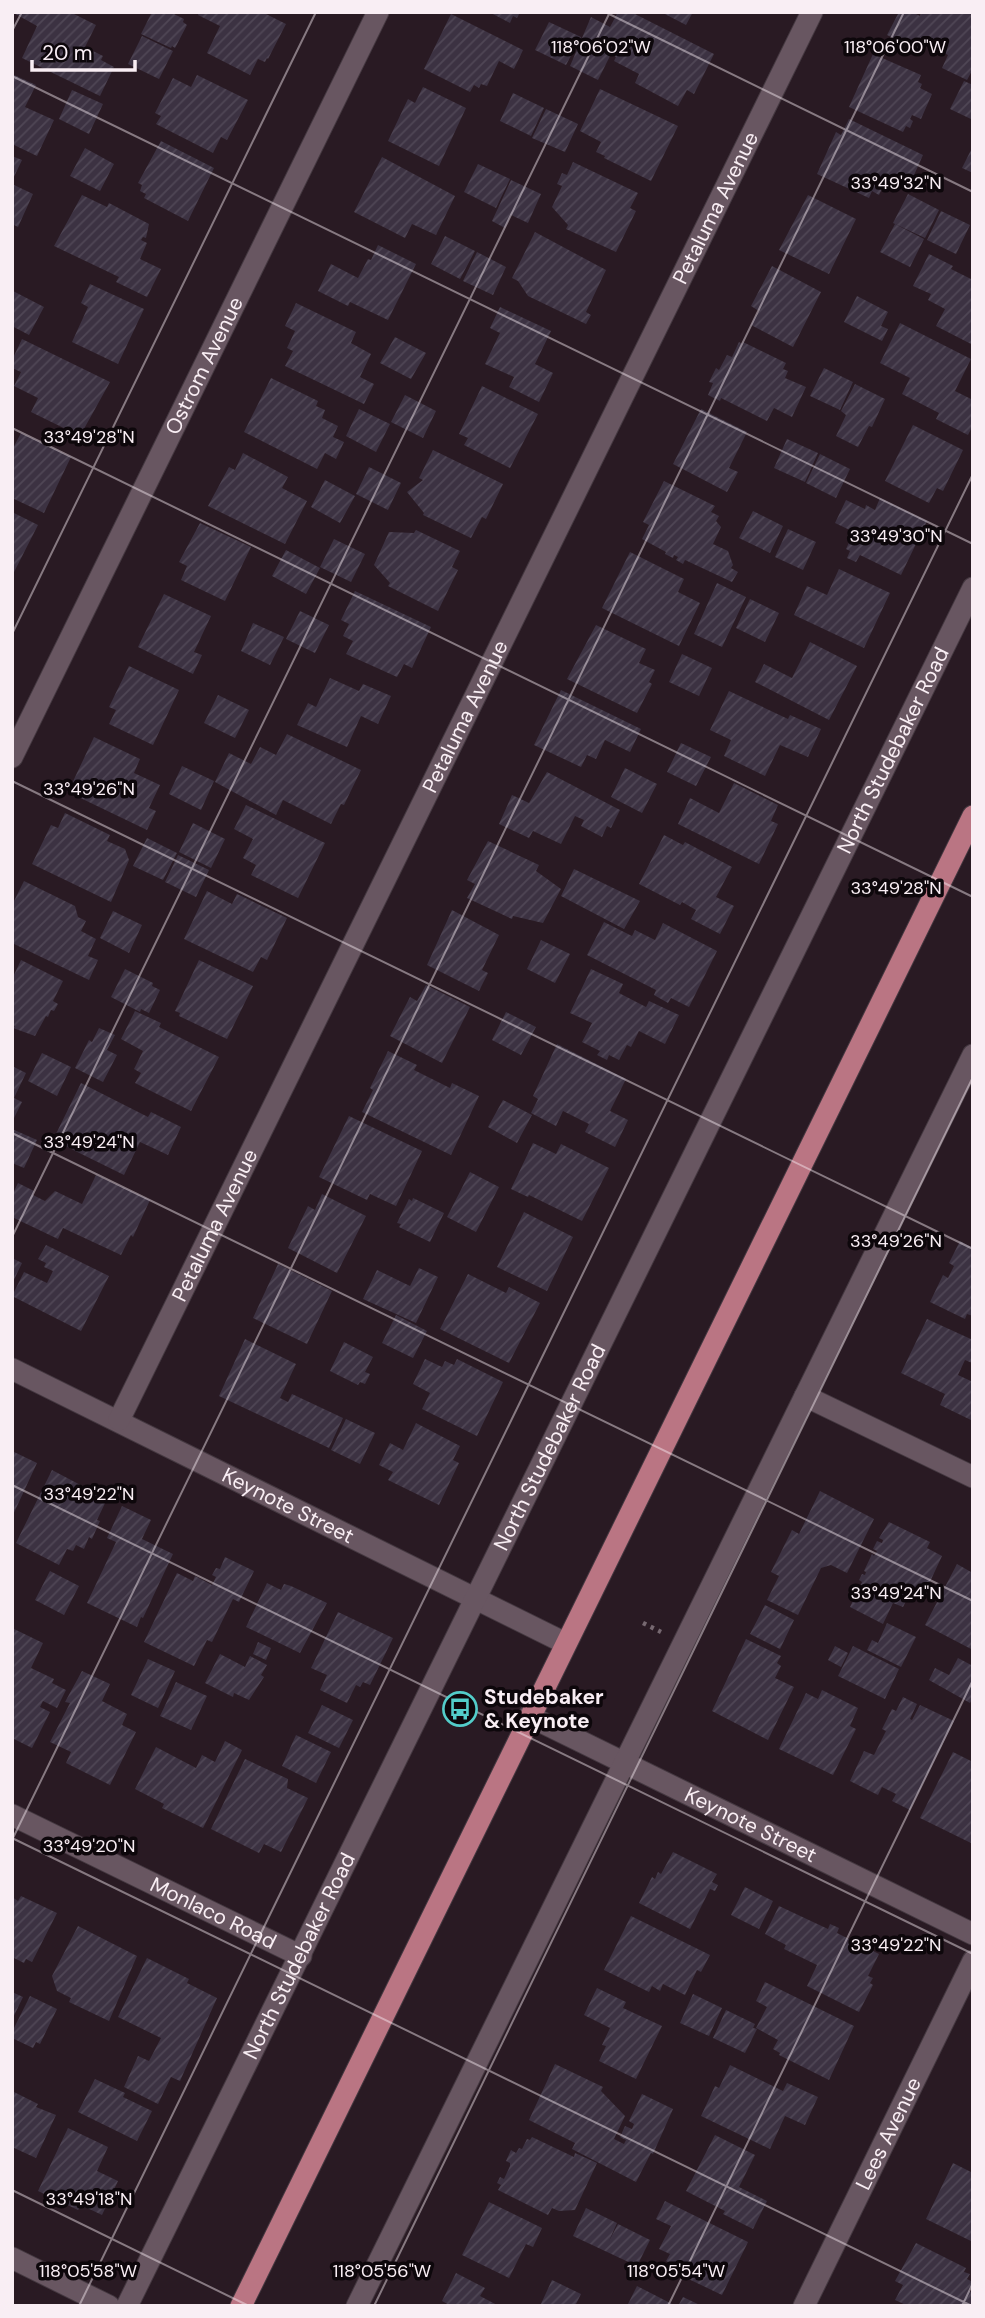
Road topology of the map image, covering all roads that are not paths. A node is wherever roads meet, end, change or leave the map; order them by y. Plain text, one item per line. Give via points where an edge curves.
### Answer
1 (378, 12) edge
2 (812, 12) edge
3 (973, 588) edge
4 (12, 757) edge
5 (973, 816) edge
6 (973, 1055) edge
7 (12, 1369) edge
8 (805, 1396) junction
9 (119, 1420) junction
10 (973, 1477) edge
11 (475, 1600) junction
12 (565, 1643) junction
13 (529, 1716) junction
14 (625, 1764) junction
15 (12, 1815) edge
16 (973, 1934) edge
17 (301, 1956) junction
18 (973, 1962) edge
19 (12, 2258) edge
20 (109, 2306) edge
21 (127, 2306) edge
22 (241, 2306) edge
23 (357, 2306) edge
24 (804, 2306) edge

1 - 4 street, Ostrom Avenue
2 - 9 street, Petaluma Avenue
3 - 11 street, North Studebaker Road
5 - 12 main road
6 - 8 street
7 - 9 street, Keynote Street
8 - 10 street
8 - 14 street
9 - 11 street, Keynote Street
11 - 12 street, Keynote Street
11 - 17 street, North Studebaker Road
12 - 13 main road
13 - 14 street, Keynote Street
13 - 22 main road
14 - 16 street, Keynote Street
14 - 23 street
15 - 17 street, Monlaco Road
17 - 21 street, North Studebaker Road
18 - 24 street, Lees Avenue
19 - 20 street

